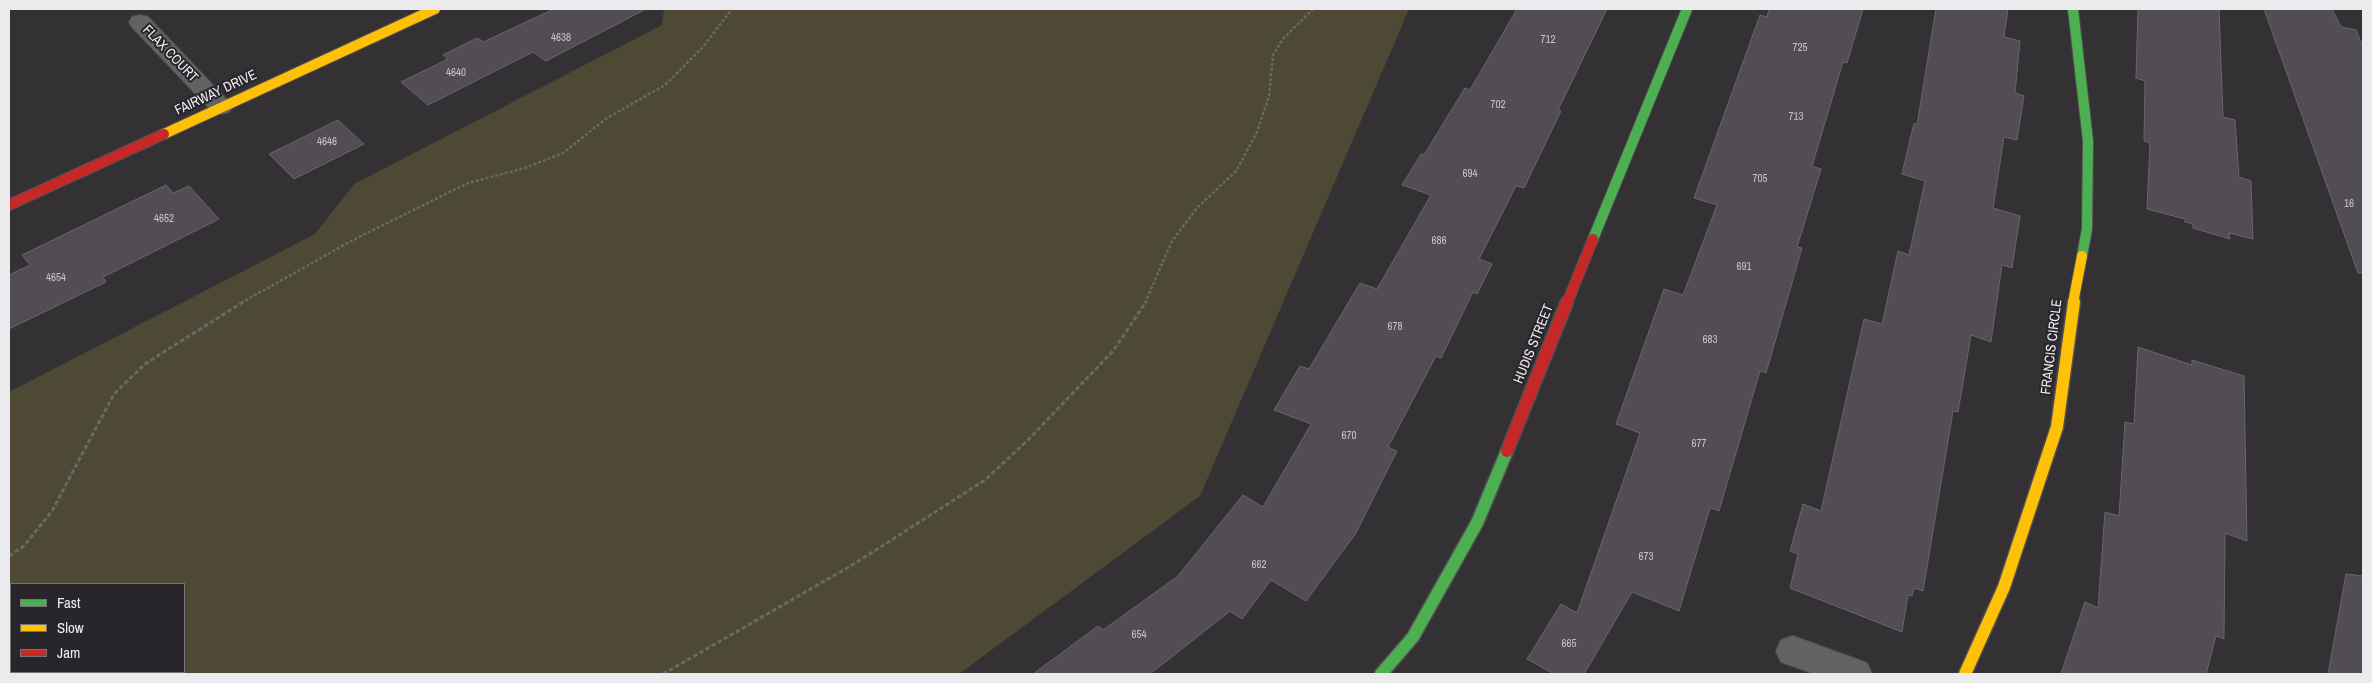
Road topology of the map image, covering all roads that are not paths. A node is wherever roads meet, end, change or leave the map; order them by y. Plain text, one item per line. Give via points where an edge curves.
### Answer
1 (435, 9) edge
2 (1686, 9) edge
3 (2073, 9) edge
4 (140, 22) dead end
5 (220, 107) junction
6 (9, 205) edge
7 (1793, 651) dead end
8 (1381, 674) edge
9 (1855, 674) edge
10 (1965, 674) edge

1 - 5 street, FAIRWAY DRIVE
2 - 8 street, HUDIS STREET via 1477,523 1413,637
3 - 10 street, FRANCIS CIRCLE via 2088,141 2087,229 2070,316 2057,427 2004,587
4 - 5 street, FLAX COURT
5 - 6 street, FAIRWAY DRIVE
7 - 9 street

